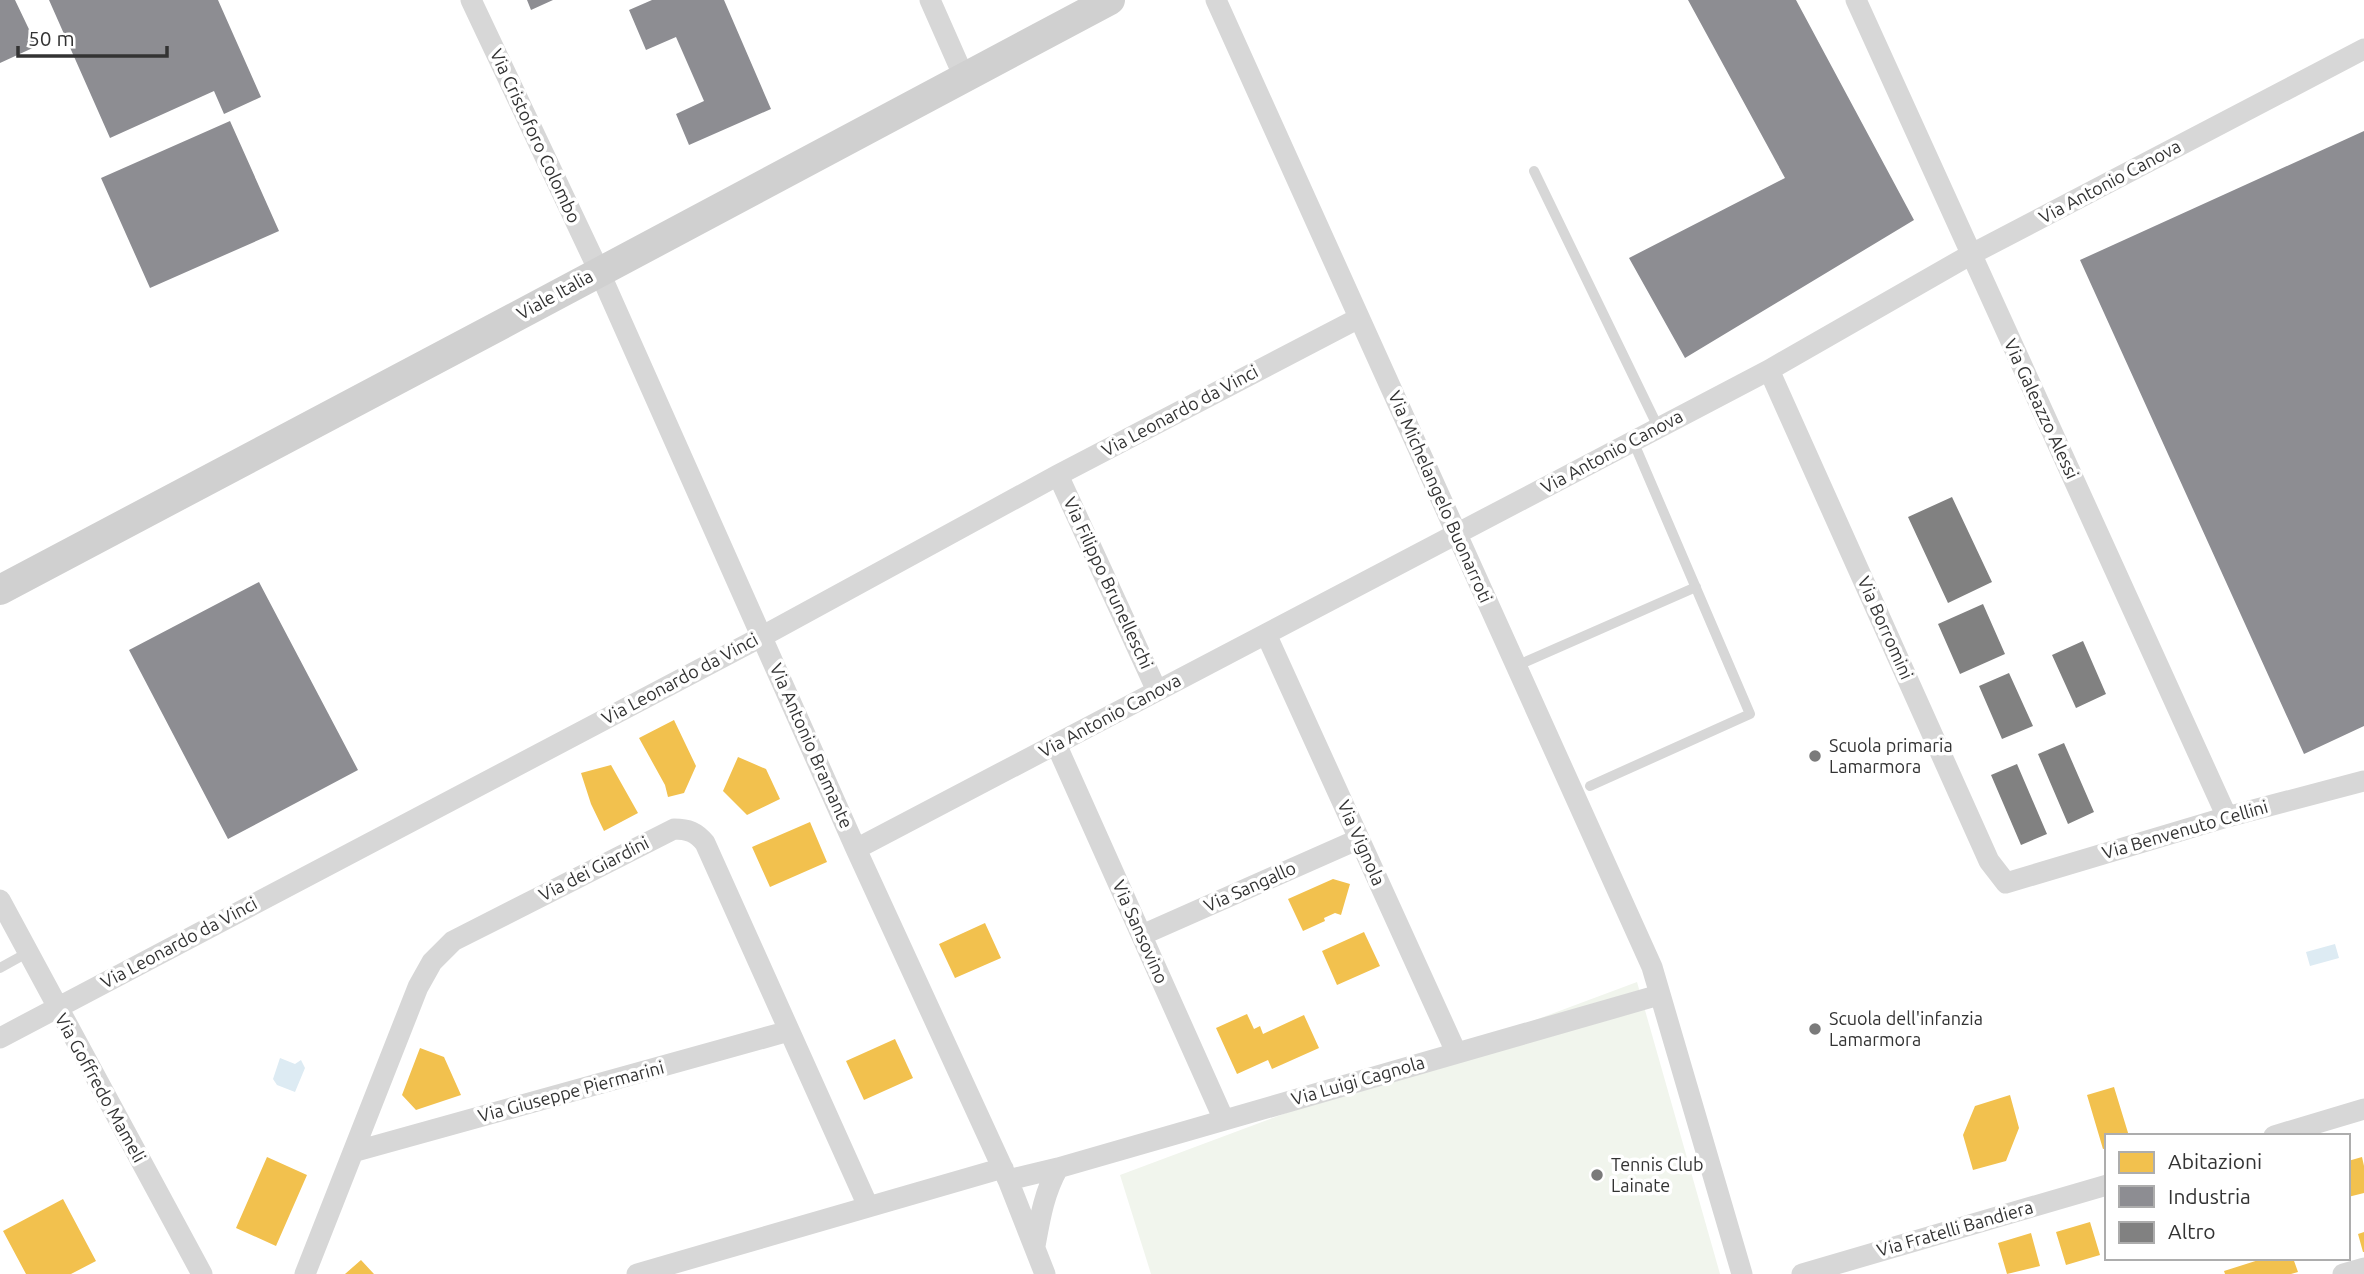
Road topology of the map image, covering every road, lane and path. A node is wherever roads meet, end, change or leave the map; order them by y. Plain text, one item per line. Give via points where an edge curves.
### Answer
1 (471, 0) edge
2 (930, 0) edge
3 (1110, 0) edge
4 (1216, 0) edge
5 (1856, 0) edge
6 (2364, 49) edge
7 (964, 78) junction
8 (1534, 171) dead end
9 (1970, 254) junction
10 (599, 271) junction
11 (1359, 317) junction
12 (1769, 370) junction
13 (1658, 428) junction
14 (1633, 441) junction
15 (1058, 475) junction
16 (1456, 534) junction
17 (1696, 587) junction
18 (0, 590) edge
19 (1266, 634) junction
20 (763, 636) junction
21 (1516, 666) junction
22 (1157, 691) junction
23 (1056, 744) junction
24 (2364, 781) edge
25 (1590, 786) dead end
26 (2227, 817) junction
27 (1359, 839) junction
28 (856, 849) junction
29 (2006, 883) joint
30 (0, 900) edge
31 (1142, 935) junction
32 (27, 953) junction
33 (0, 968) edge
34 (1660, 995) junction
35 (57, 1007) junction
36 (789, 1031) junction
37 (0, 1038) edge
38 (1456, 1052) junction
39 (2364, 1109) edge
40 (1224, 1120) junction
41 (2281, 1134) edge
42 (353, 1152) junction
43 (1058, 1168) junction
44 (1005, 1175) junction
45 (2105, 1186) edge
46 (868, 1206) junction
47 (1035, 1249) junction
48 (2364, 1268) edge
49 (202, 1274) edge
50 (305, 1274) edge
51 (637, 1274) edge
52 (1045, 1274) edge
53 (1742, 1274) edge
54 (1802, 1274) edge
55 (2343, 1274) edge

1 - 10 street, Via Cristoforo Colombo
2 - 7 street
3 - 7 street, Viale Italia
4 - 11 street, Via Michelangelo Buonarroti
5 - 9 street, Via Galeazzo Alessi
6 - 9 street, Via Antonio Canova
7 - 10 street, Viale Italia
8 - 13 lane
9 - 12 street, Via Antonio Canova
9 - 26 street, Via Galeazzo Alessi
10 - 18 street, Viale Italia
10 - 20 street, Via Antonio Bramante
11 - 15 street, Via Leonardo da Vinci
11 - 16 street, Via Michelangelo Buonarroti
12 - 13 street, Via Antonio Canova
12 - 29 street, Via Borromini via 1989,861
13 - 14 street, Via Antonio Canova
14 - 16 street, Via Antonio Canova
14 - 17 lane
15 - 20 street, Via Leonardo da Vinci
15 - 22 street, Via Filippo Brunelleschi
16 - 19 street, Via Antonio Canova
16 - 21 street, Via Michelangelo Buonarroti
17 - 21 lane
17 - 25 lane via 1750,714
19 - 22 street, Via Antonio Canova
19 - 27 street, Via Vignola
20 - 28 street, Via Antonio Bramante
20 - 35 street, Via Leonardo da Vinci
21 - 34 street, Via Michelangelo Buonarroti via 1652,967
22 - 23 street, Via Antonio Canova
23 - 28 street, Via Antonio Canova
23 - 31 street, Via Sansovino
24 - 26 street, Via Benvenuto Cellini
26 - 29 street, Via Benvenuto Cellini
27 - 31 street, Via Sangallo
27 - 38 street, Via Vignola
28 - 44 street, Via Antonio Bramante
30 - 32 street, Via Goffredo Mameli
31 - 40 street, Via Sansovino
32 - 33 lane
32 - 35 street, Via Goffredo Mameli
34 - 38 street, Via Luigi Cagnola
34 - 53 street, Via Michelangelo Buonarroti
35 - 37 street, Via Leonardo da Vinci
35 - 49 street, Via Goffredo Mameli
36 - 42 street, Via Giuseppe Piermarini
36 - 42 street, Via dei Giardini via 705,843 697,833 674,829 453,941 432,962
36 - 46 street, Via dei Giardini
38 - 40 street, Via Luigi Cagnola
39 - 41 street
40 - 43 street, Via Luigi Cagnola
42 - 50 street, Via dei Giardini
43 - 44 street, Via Luigi Cagnola
43 - 47 street via 1041,1212
44 - 46 street, Via Luigi Cagnola
44 - 47 street, Via Antonio Bramante
45 - 54 street, Via Fratelli Bandiera
46 - 51 street, Via Luigi Cagnola
47 - 52 street, Via Antonio Bramante
48 - 55 street

